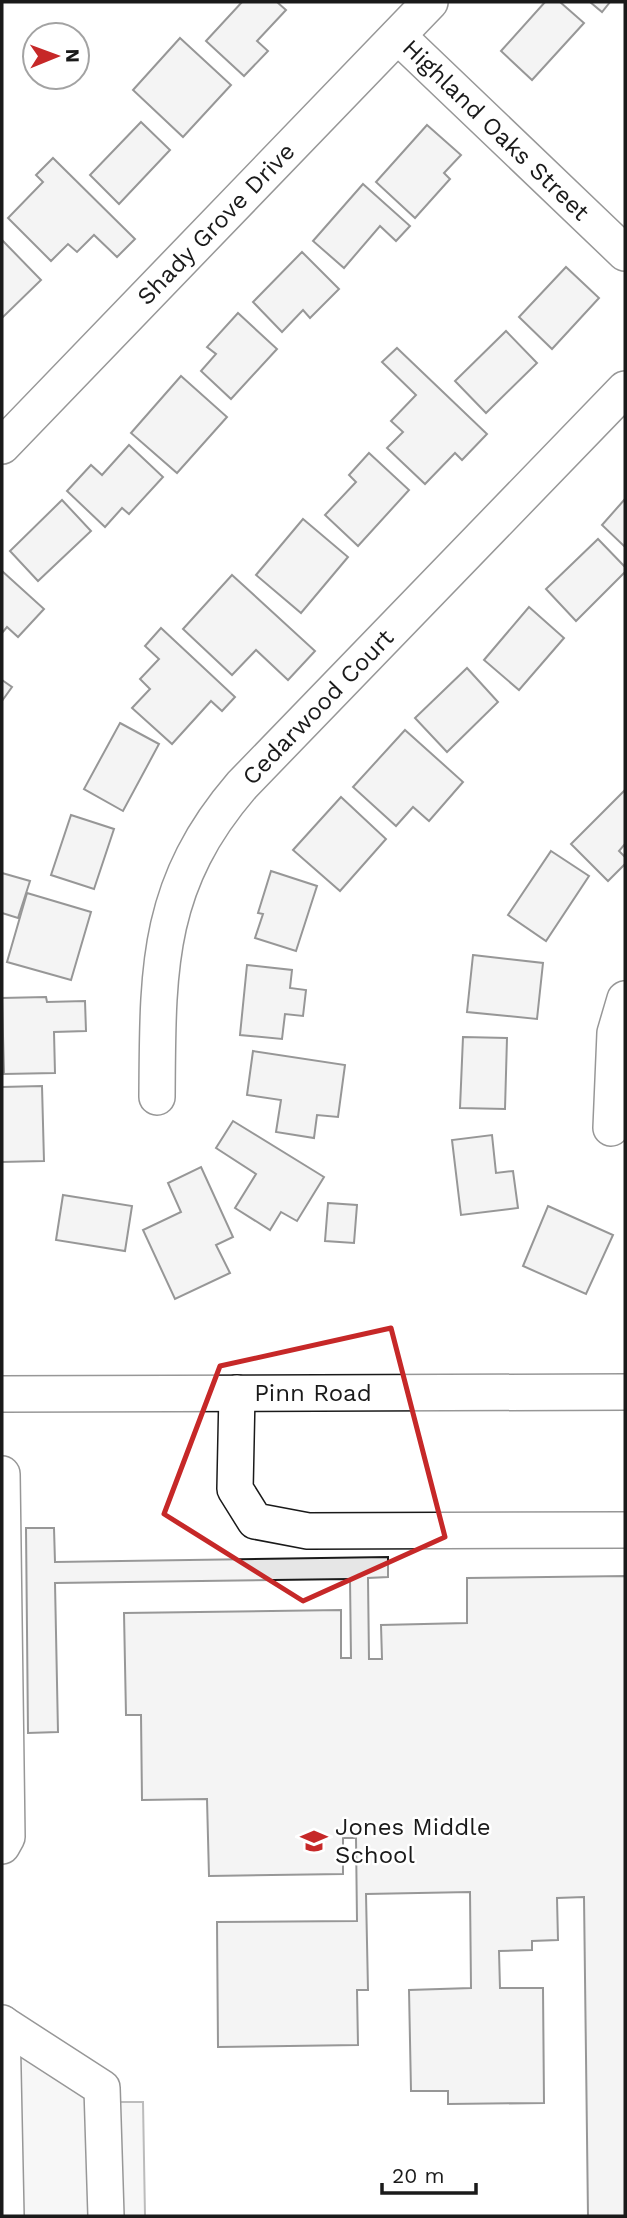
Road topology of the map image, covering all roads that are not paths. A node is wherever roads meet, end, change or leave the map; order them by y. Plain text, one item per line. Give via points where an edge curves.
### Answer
1 (430, 2) edge
2 (398, 36) junction
3 (625, 253) edge
4 (625, 389) edge
5 (2, 446) edge
6 (625, 999) edge
7 (157, 1097) dead end
8 (611, 1128) dead end
9 (625, 1392) edge
10 (237, 1393) junction
11 (2, 1394) edge
12 (2, 1474) edge
13 (625, 1530) edge
14 (2, 1846) edge
15 (2, 2023) edge
16 (6, 2216) edge
17 (106, 2216) edge

1 - 2 street, Shady Grove Drive
2 - 3 street, Highland Oaks Street
2 - 5 street, Shady Grove Drive
4 - 7 street, Cedarwood Court via 242,785 204,835 176,893 163,944
6 - 8 street via 615,1033
9 - 10 street, Pinn Road
10 - 11 street, Pinn Road
10 - 13 street via 235,1489 255,1521 308,1531
12 - 14 street via 7,1837
15 - 16 street
15 - 17 street via 102,2088

